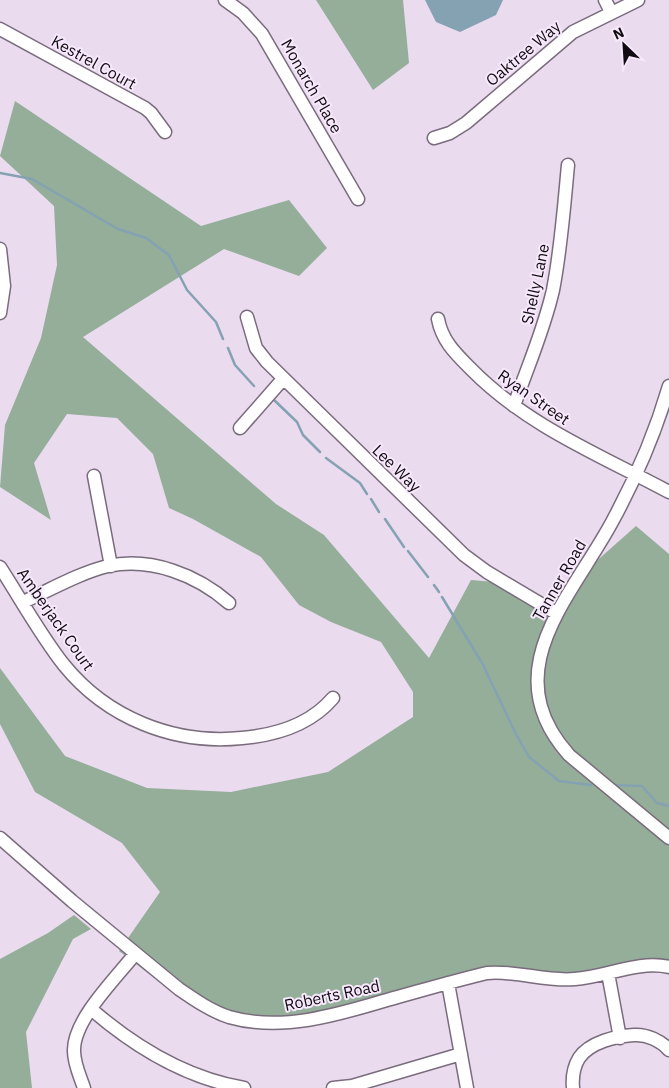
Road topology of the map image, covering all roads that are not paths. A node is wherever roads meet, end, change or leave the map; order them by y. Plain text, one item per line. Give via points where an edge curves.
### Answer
1 (225, 0) edge
2 (605, 0) edge
3 (638, 0) edge
4 (611, 12) junction
5 (0, 29) edge
6 (164, 132) dead end
7 (434, 138) dead end
8 (568, 164) dead end
9 (358, 199) dead end
10 (0, 249) edge
11 (0, 313) edge
12 (247, 317) dead end
13 (438, 319) dead end
14 (283, 379) junction
15 (669, 386) edge
16 (514, 406) junction
17 (240, 428) dead end
18 (636, 475) junction
19 (94, 476) dead end
20 (669, 492) edge
21 (0, 566) edge
22 (111, 566) junction
23 (23, 602) junction
24 (229, 604) dead end
25 (556, 613) junction
26 (333, 698) dead end
27 (0, 838) edge
28 (669, 838) edge
29 (135, 954) junction
30 (669, 967) edge
31 (608, 973) junction
32 (448, 983) junction
33 (91, 1009) junction
34 (620, 1038) junction
35 (669, 1050) edge
36 (461, 1054) junction
37 (84, 1088) edge
38 (244, 1088) edge
39 (333, 1088) edge
40 (466, 1088) edge
41 (573, 1088) edge

1 - 9 street, Monarch Place via 243,13 262,34
2 - 4 street
3 - 4 street, Oaktree Way
4 - 7 street, Oaktree Way via 573,32 466,123
5 - 6 street, Kestrel Court via 144,108
8 - 16 street, Shelly Lane via 552,291
10 - 11 street via 4,286
12 - 14 street, Lee Way via 256,348
13 - 16 street, Ryan Street via 440,330 453,351 488,387
14 - 17 street
14 - 25 street, Lee Way via 464,555
15 - 18 street, Tanner Road
16 - 18 street, Ryan Street via 572,443
18 - 20 street, Ryan Street
18 - 25 street, Tanner Road via 611,524
19 - 22 street
21 - 23 street, Amberjack Court
22 - 23 street
22 - 24 street via 147,565 169,569 209,588
23 - 26 street, Amberjack Court via 64,664 80,682 115,710 156,729 209,739 262,736 316,715
25 - 28 street, Tanner Road via 541,648 538,667 539,698 552,733 569,755
27 - 29 street, Roberts Road
29 - 32 street, Roberts Road via 198,1002 228,1016 255,1022 324,1017
29 - 33 street
30 - 31 street, Roberts Road via 654,965
31 - 32 street, Roberts Road via 563,980 499,972
31 - 34 street
32 - 36 street
33 - 37 street via 80,1025 74,1049 75,1064
33 - 38 street via 119,1033 172,1065 222,1084
34 - 35 street via 636,1034 652,1038
34 - 41 street via 592,1046 580,1058 573,1072
36 - 39 street via 352,1086
36 - 40 street

